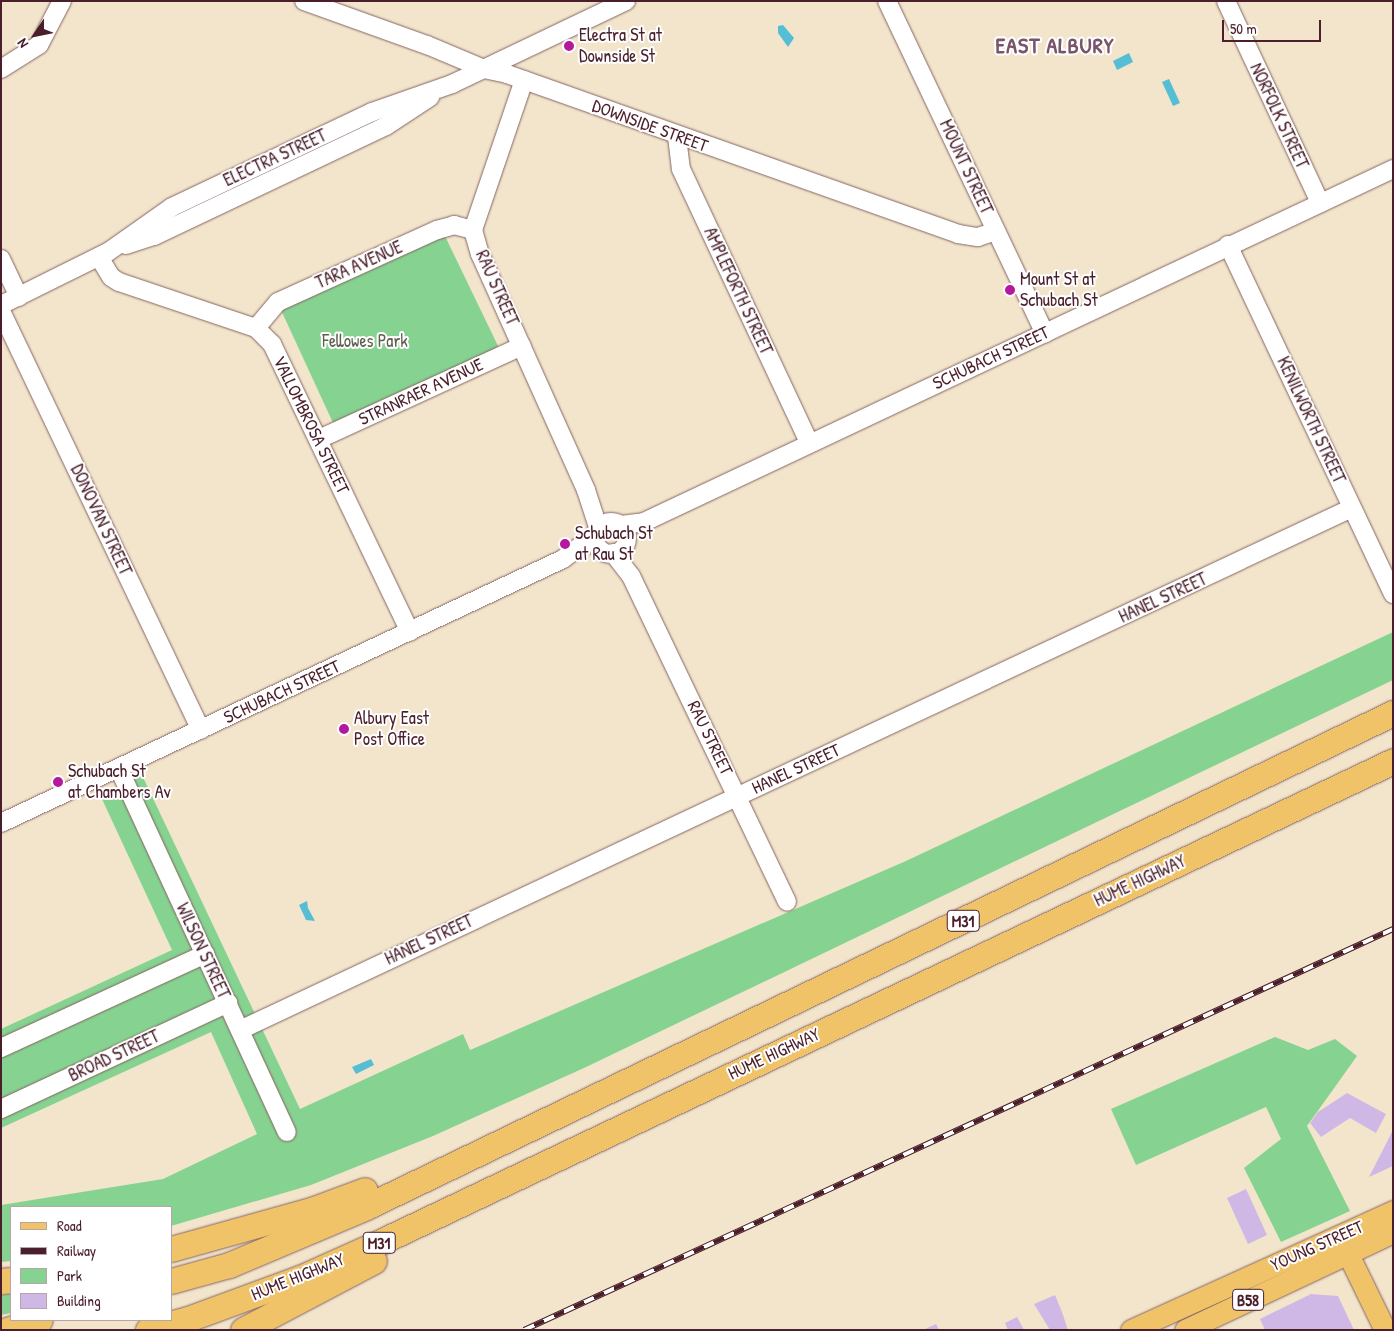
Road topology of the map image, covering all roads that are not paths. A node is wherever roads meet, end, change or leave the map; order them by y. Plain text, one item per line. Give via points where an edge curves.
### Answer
1 (62, 1) edge
2 (305, 1) edge
3 (626, 1) edge
4 (887, 1) edge
5 (1226, 1) edge
6 (1, 69) edge
7 (484, 69) junction
8 (524, 80) junction
9 (677, 137) junction
10 (1393, 168) edge
11 (1320, 203) junction
12 (473, 230) junction
13 (996, 231) junction
14 (1228, 246) junction
15 (104, 254) junction
16 (1, 258) edge
17 (19, 296) junction
18 (1, 305) edge
19 (1, 311) edge
20 (256, 328) junction
21 (1045, 333) junction
22 (522, 346) junction
23 (319, 439) junction
24 (809, 442) junction
25 (1352, 508) junction
26 (612, 537) junction
27 (1393, 594) edge
28 (410, 632) junction
29 (1393, 713) edge
30 (201, 730) junction
31 (1393, 761) edge
32 (119, 769) junction
33 (738, 795) junction
34 (2, 821) edge
35 (787, 901) dead end
36 (204, 954) junction
37 (228, 1003) junction
38 (240, 1030) junction
39 (1, 1048) edge
40 (1, 1109) edge
41 (532, 1128) junction
42 (287, 1132) dead end
43 (601, 1136) junction
44 (1393, 1211) edge
45 (1393, 1232) edge
46 (1350, 1245) junction
47 (172, 1249) edge
48 (172, 1281) edge
49 (36, 1321) edge
50 (1393, 1322) edge
51 (7, 1330) edge
52 (148, 1330) edge
53 (243, 1330) edge
54 (1132, 1330) edge
55 (1185, 1330) edge
56 (1385, 1330) edge

1 - 6 street via 39,45
2 - 7 street, DOWNSIDE STREET
3 - 7 street, ELECTRA STREET
4 - 13 street, MOUNT STREET
5 - 11 street, NORFOLK STREET
7 - 8 street, DOWNSIDE STREET
7 - 15 street, ELECTRA STREET via 452,84 372,112 172,207
8 - 9 street, DOWNSIDE STREET
8 - 12 street, RAU STREET
9 - 13 street, DOWNSIDE STREET via 958,234 978,237
9 - 24 street, AMPLEFORTH STREET via 681,169
10 - 11 street, SCHUBACH STREET
11 - 14 street, SCHUBACH STREET
12 - 20 street, TARA AVENUE via 454,225 437,230 278,302
12 - 22 street, RAU STREET via 480,254
13 - 21 street, MOUNT STREET
14 - 21 street, SCHUBACH STREET
14 - 25 street, KENILWORTH STREET
15 - 17 street, ELECTRA STREET
15 - 20 street, VALLOMBROSA STREET via 111,276 119,282
16 - 17 street
17 - 18 street, ELECTRA STREET
19 - 30 street, DONOVAN STREET
20 - 23 street, VALLOMBROSA STREET via 272,344 283,363
21 - 24 street, SCHUBACH STREET
22 - 23 street, STRANRAER AVENUE
22 - 26 street, RAU STREET via 586,490
23 - 28 street, VALLOMBROSA STREET
24 - 26 street, SCHUBACH STREET
25 - 27 street, KENILWORTH STREET
25 - 33 street, HANEL STREET
26 - 28 street, SCHUBACH STREET
26 - 33 street, RAU STREET
28 - 30 street, SCHUBACH STREET
29 - 41 highway, M31
30 - 32 street, SCHUBACH STREET
31 - 43 highway, HUME HIGHWAY / M31
32 - 34 street, SCHUBACH STREET
32 - 36 street, WILSON STREET
33 - 35 street, RAU STREET
33 - 38 street, HANEL STREET
36 - 37 street, WILSON STREET
36 - 39 street
37 - 38 street, WILSON STREET
37 - 40 street, BROAD STREET
38 - 42 street, WILSON STREET
41 - 47 highway via 314,1209
41 - 48 highway, M31 via 357,1211 229,1265
43 - 52 highway, HUME HIGHWAY / M31 via 302,1277 188,1319
43 - 53 highway
44 - 46 main road, YOUNG STREET / B58
45 - 46 main road, YOUNG STREET / B58
46 - 50 main road
46 - 54 main road, YOUNG STREET / B58
46 - 55 main road, YOUNG STREET / B58
46 - 56 main road
49 - 51 highway

